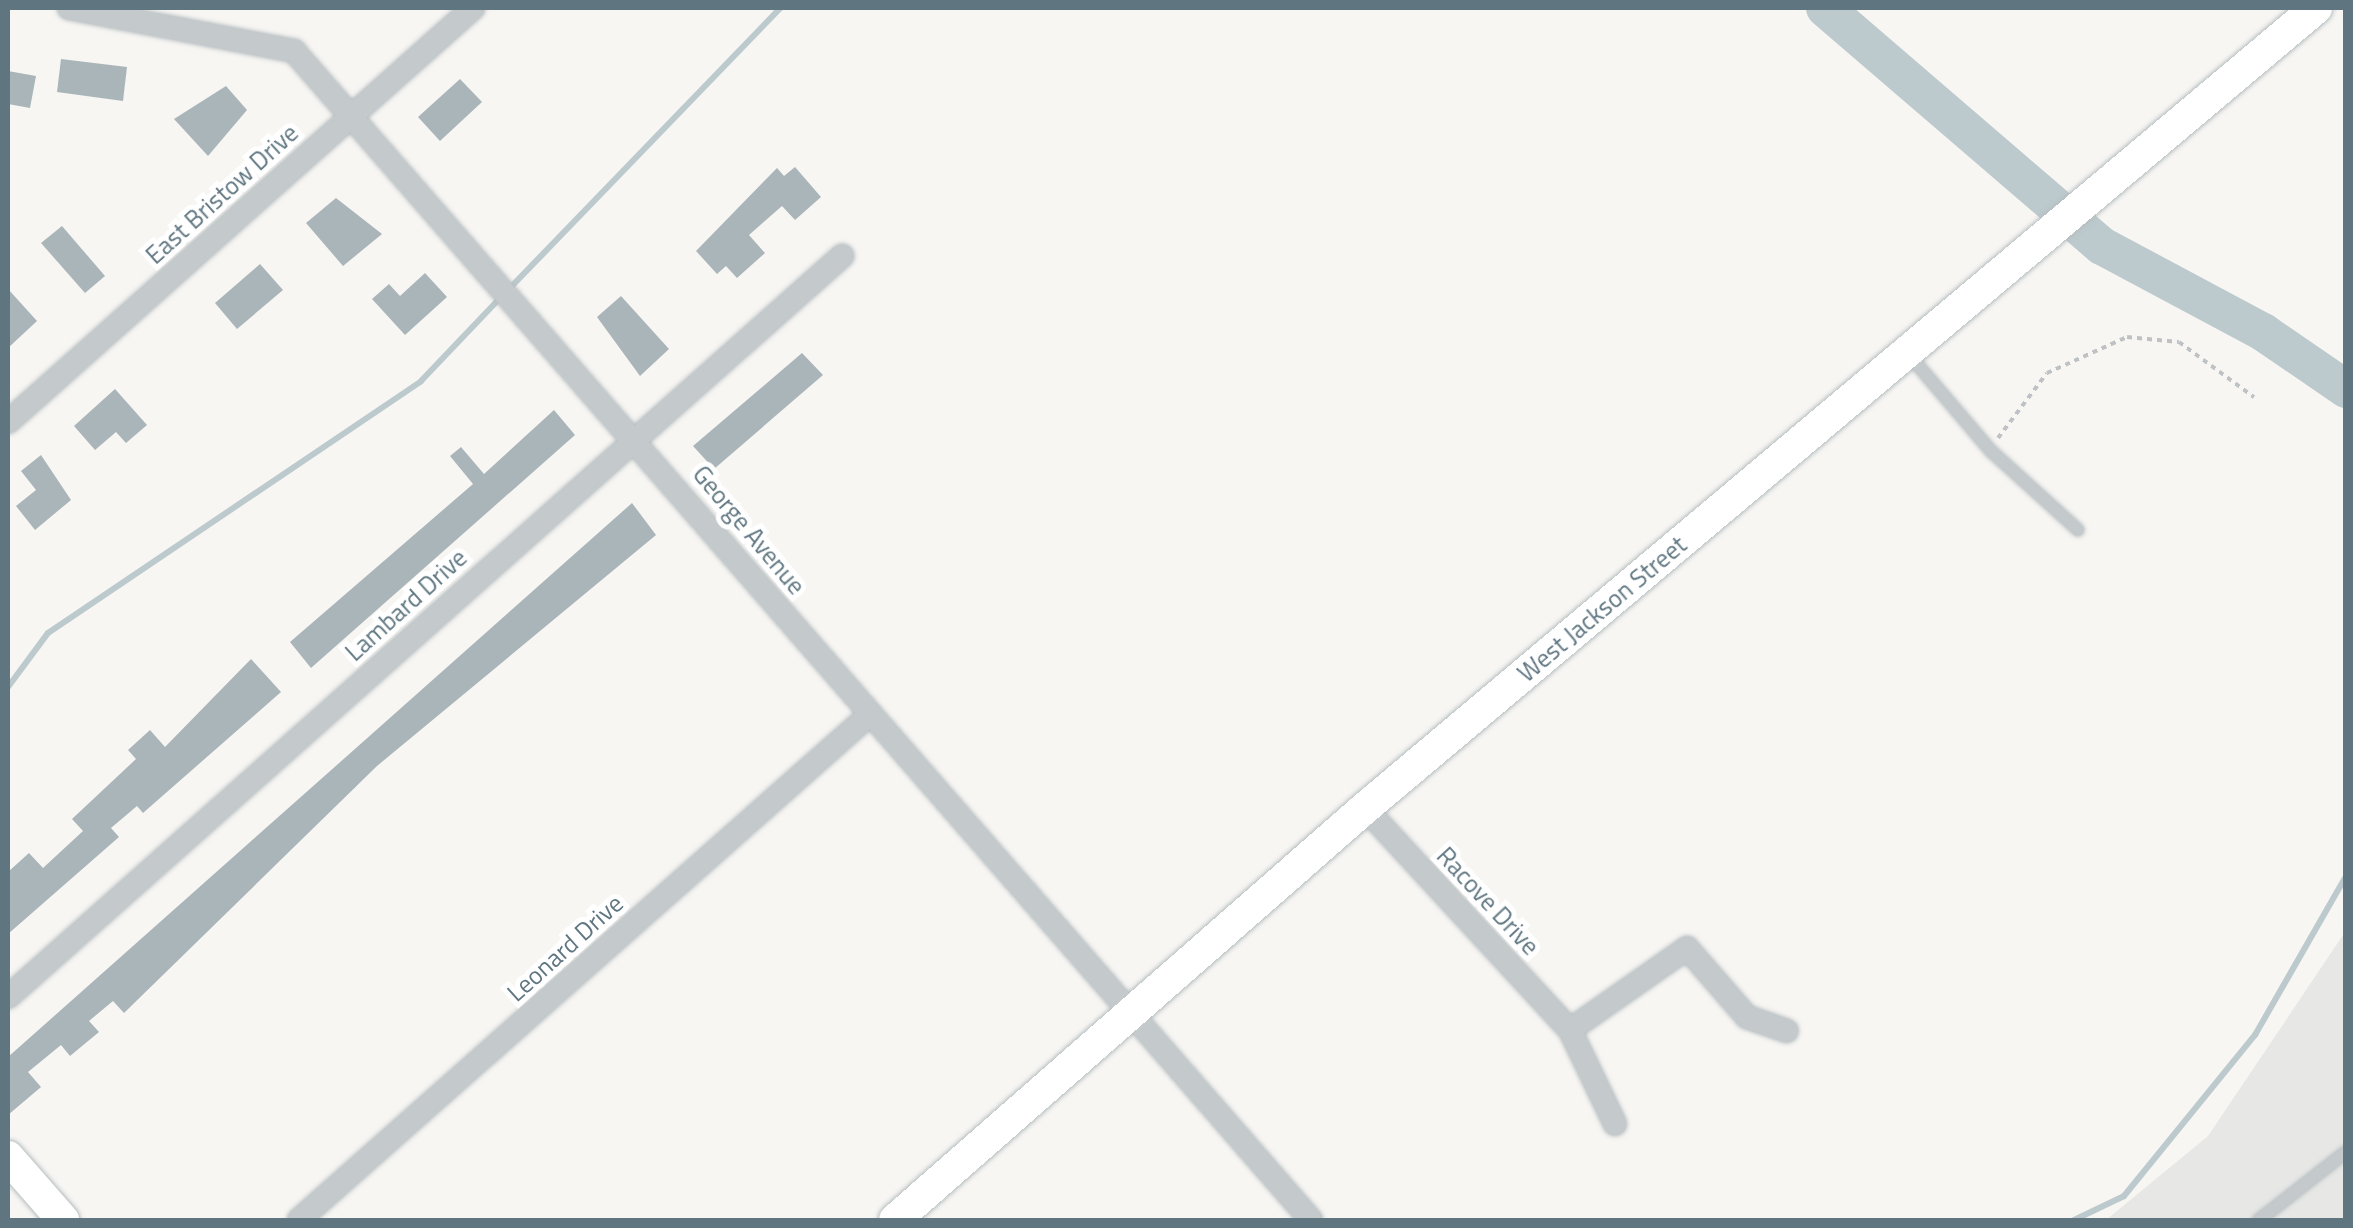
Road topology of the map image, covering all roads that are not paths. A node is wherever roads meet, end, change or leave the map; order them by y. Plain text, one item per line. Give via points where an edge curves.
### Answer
1 (69, 8) edge
2 (473, 8) edge
3 (2316, 8) edge
4 (352, 115) junction
5 (842, 256) dead end
6 (1905, 350) junction
7 (8, 420) edge
8 (636, 437) junction
9 (2077, 529) dead end
10 (868, 716) junction
11 (1366, 808) junction
12 (8, 997) edge
13 (1133, 1011) junction
14 (1570, 1030) junction
15 (1786, 1030) dead end
16 (1615, 1124) dead end
17 (2346, 1151) edge
18 (8, 1157) edge
19 (64, 1220) edge
20 (299, 1220) edge
21 (896, 1220) edge
22 (1310, 1220) edge
23 (2258, 1220) edge

1 - 4 street, George Avenue via 280,42
2 - 4 street, East Bristow Drive
3 - 6 street, West Jackson Street
4 - 7 street, East Bristow Drive
4 - 8 street, George Avenue
5 - 8 street, Lambard Drive
6 - 9 lane via 1990,450
6 - 11 street, West Jackson Street
8 - 10 street, George Avenue
8 - 12 street, Lambard Drive
10 - 13 street, George Avenue
10 - 20 street, Leonard Drive
11 - 13 street, West Jackson Street
11 - 14 street, Racove Drive
13 - 21 street, West Jackson Street
13 - 22 street, George Avenue
14 - 15 street via 1687,948 1747,1017
14 - 16 street, Racove Drive
17 - 23 lane
18 - 19 street

